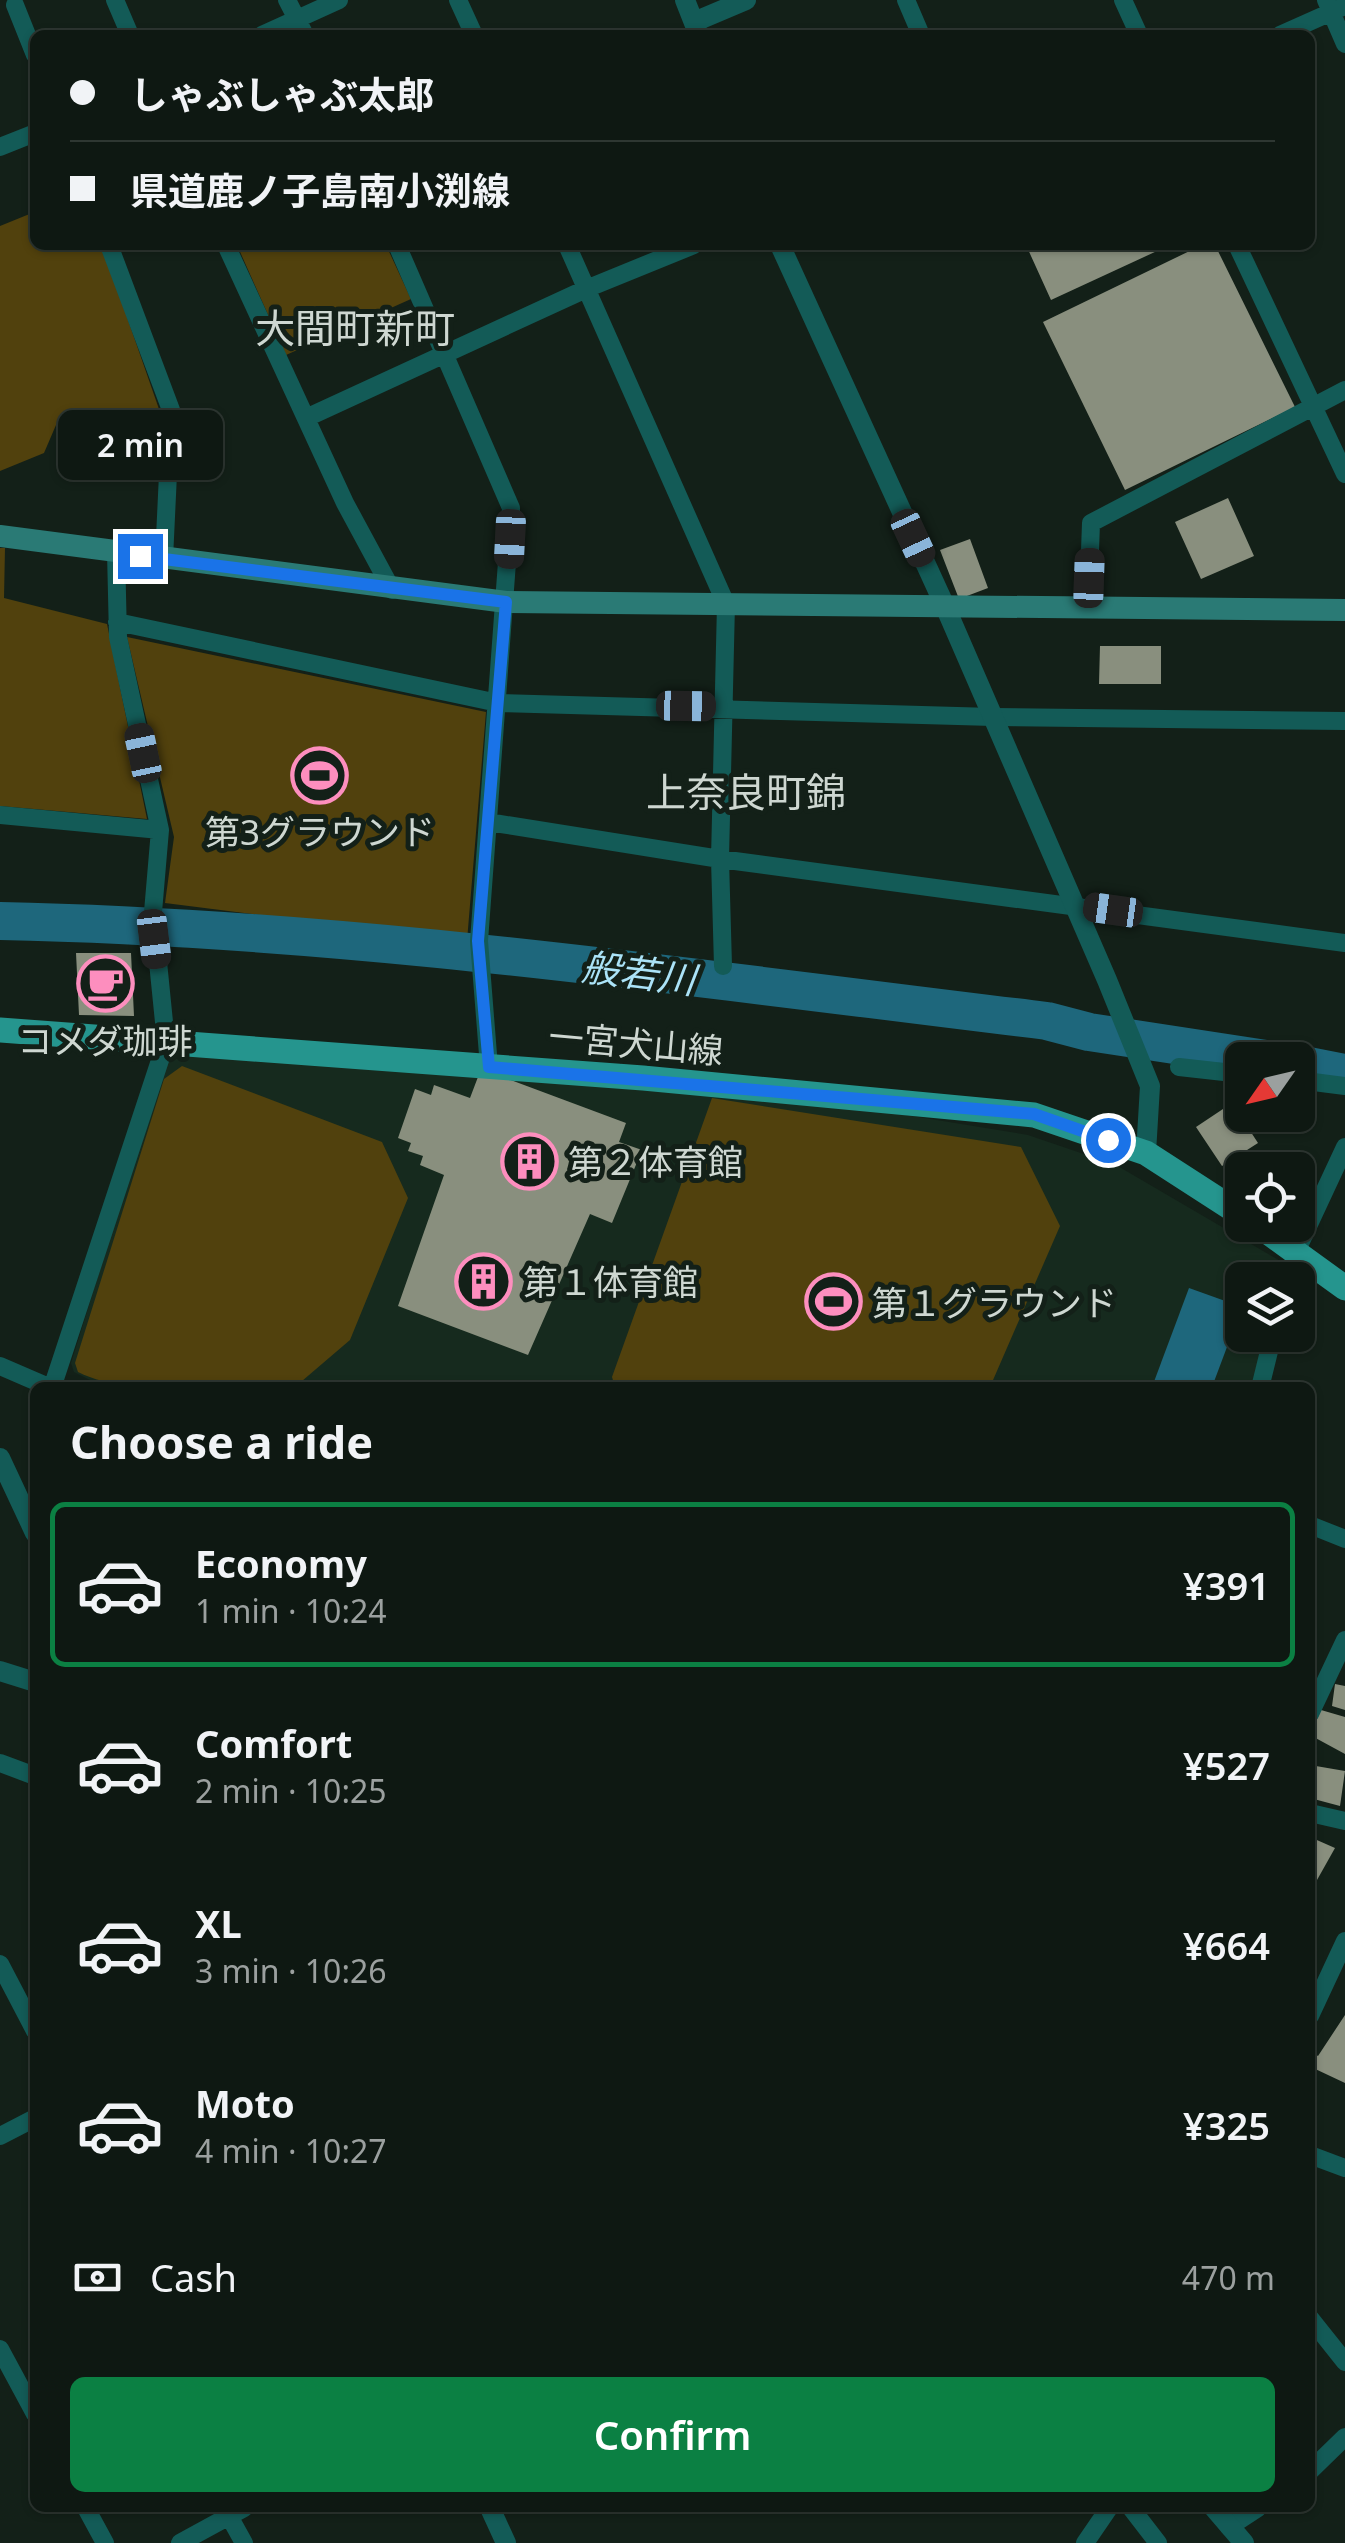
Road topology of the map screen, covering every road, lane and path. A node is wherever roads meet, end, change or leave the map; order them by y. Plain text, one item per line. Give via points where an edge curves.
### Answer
1 (115, 0) edge
2 (287, 0) edge
3 (339, 0) edge
4 (458, 0) edge
5 (685, 0) edge
6 (746, 0) edge
7 (906, 0) edge
8 (1124, 0) edge
9 (13, 6) edge
10 (1334, 6) edge
11 (302, 26) edge
12 (696, 28) edge
13 (128, 30) edge
14 (472, 30) edge
15 (920, 30) edge
16 (1137, 30) edge
17 (1289, 30) edge
18 (30, 43) edge
19 (1345, 44) edge
20 (30, 134) edge
21 (0, 147) edge
22 (111, 250) edge
23 (228, 250) edge
24 (399, 250) edge
25 (569, 250) edge
26 (682, 250) edge
27 (782, 250) edge
28 (1239, 250) edge
29 (586, 289) junction
30 (444, 355) junction
31 (1345, 390) edge
32 (1314, 404) junction
33 (306, 418) junction
34 (1345, 474) edge
35 (0, 536) edge
36 (116, 552) junction
37 (164, 559) junction
38 (392, 590) junction
39 (506, 602) junction
40 (726, 604) junction
41 (944, 604) junction
42 (1088, 606) junction
43 (1345, 610) edge
44 (116, 622) junction
45 (498, 703) junction
46 (724, 706) junction
47 (993, 717) junction
48 (1345, 721) edge
49 (0, 815) edge
50 (488, 822) junction
51 (160, 830) junction
52 (720, 859) junction
53 (1074, 905) junction
54 (1345, 943) edge
55 (723, 966) dead end
56 (0, 1030) edge
57 (166, 1042) junction
58 (489, 1067) junction
59 (1179, 1067) dead end
60 (1225, 1072) edge
61 (1315, 1082) edge
62 (1345, 1086) edge
63 (1345, 1147) edge
64 (1146, 1153) junction
65 (1225, 1204) edge
66 (1285, 1242) edge
67 (1297, 1250) junction
68 (1293, 1262) edge
69 (1345, 1288) edge
70 (1269, 1352) edge
71 (0, 1366) edge
72 (38, 1382) edge
73 (54, 1382) edge
74 (1261, 1382) edge
75 (0, 1458) edge
76 (8, 1491) edge
77 (30, 1525) edge
78 (1315, 1528) edge
79 (1345, 1539) edge
80 (1345, 1640) edge
81 (0, 1671) edge
82 (30, 1680) edge
83 (1315, 1703) edge
84 (0, 1763) edge
85 (30, 1774) edge
86 (1315, 1814) edge
87 (1345, 1821) edge
88 (1345, 1941) edge
89 (0, 1964) edge
90 (1315, 2005) edge
91 (30, 2022) edge
92 (30, 2121) edge
93 (0, 2136) edge
94 (1315, 2157) edge
95 (1345, 2168) edge
96 (1315, 2324) edge
97 (0, 2349) edge
98 (1345, 2362) edge
99 (30, 2405) edge
100 (1345, 2438) edge
101 (1315, 2466) edge
102 (88, 2512) edge
103 (237, 2512) edge
104 (492, 2512) edge
105 (1105, 2512) edge
106 (1135, 2512) edge
107 (1217, 2512) edge
108 (1252, 2512) edge
109 (1228, 2527) junction
110 (105, 2543) edge
111 (180, 2543) edge
112 (244, 2543) edge
113 (506, 2543) edge
114 (1085, 2543) edge
115 (1158, 2543) edge
116 (1244, 2543) edge

1 - 13 street
2 - 11 street
3 - 11 street
4 - 14 street
5 - 12 street
6 - 12 street
7 - 15 street
8 - 16 street
9 - 18 street
10 - 17 street
10 - 19 street
20 - 21 street
22 - 37 street via 172,410
23 - 33 street
24 - 30 street
25 - 29 street
26 - 29 street
27 - 41 street
28 - 32 street
29 - 30 street
29 - 40 street
30 - 33 street
30 - 39 street via 511,508
31 - 32 street
32 - 34 street
32 - 42 street via 1091,523
33 - 38 street
35 - 36 main road
36 - 37 main road
36 - 44 street
37 - 38 main road
38 - 39 main road
39 - 40 main road
39 - 45 street
40 - 41 main road
40 - 46 street
41 - 42 main road
41 - 47 street
42 - 43 main road
44 - 45 street
44 - 51 street
45 - 46 street
45 - 50 street
46 - 47 street
46 - 52 street
47 - 48 street
47 - 53 street
49 - 51 street
50 - 52 street
50 - 58 street via 478,962
51 - 57 street via 153,912
52 - 53 street
52 - 55 street
53 - 54 street
53 - 64 street via 1150,1086
56 - 57 main road, 一宮犬山線
57 - 58 main road, 一宮犬山線
57 - 73 street
58 - 64 main road, 一宮犬山線 via 1034,1114
59 - 60 street
61 - 62 street
63 - 67 street
64 - 65 main road, 一宮犬山線
66 - 67 main road
67 - 68 street
67 - 69 main road
70 - 74 street
71 - 72 street
75 - 76 street
76 - 77 street
78 - 79 street
80 - 83 street
81 - 82 street
84 - 85 street
86 - 87 street
88 - 90 street
89 - 91 street
92 - 93 street
94 - 95 street
96 - 98 street
97 - 99 street
100 - 101 street
102 - 110 street
103 - 111 street
103 - 112 street
104 - 113 street
105 - 114 street
106 - 115 street
107 - 109 street
108 - 109 street
109 - 116 street

